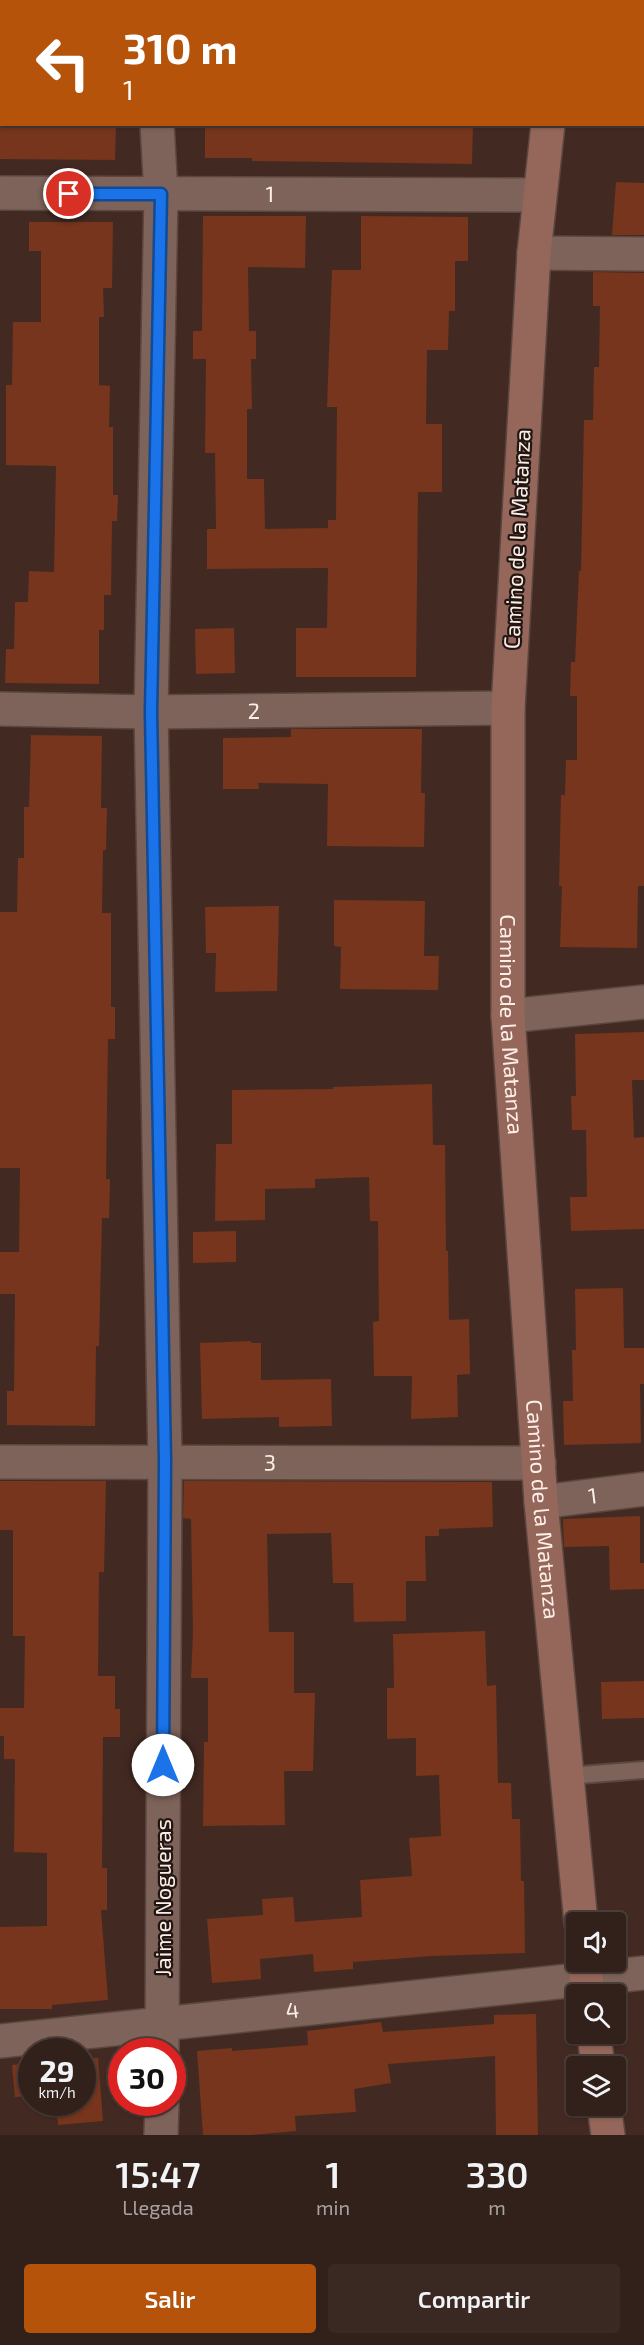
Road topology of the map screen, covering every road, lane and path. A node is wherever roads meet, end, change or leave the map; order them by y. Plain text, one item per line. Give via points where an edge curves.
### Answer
1 (157, 126) edge
2 (548, 126) edge
3 (0, 193) edge
4 (161, 194) junction
5 (540, 195) junction
6 (534, 253) junction
7 (644, 254) edge
8 (508, 708) junction
9 (0, 709) edge
10 (151, 712) junction
11 (644, 1002) edge
12 (508, 1016) junction
13 (165, 1461) junction
14 (0, 1462) edge
15 (539, 1463) junction
16 (644, 1489) edge
17 (541, 1502) junction
18 (644, 1770) edge
19 (567, 1776) junction
20 (580, 1912) edge
21 (644, 1973) edge
22 (586, 1979) edge
23 (162, 2038) edge
24 (108, 2039) edge
25 (0, 2041) edge
26 (162, 2116) edge
27 (605, 2116) edge
28 (161, 2135) edge
29 (608, 2135) edge

1 - 4 street, Jaime Nogueras
2 - 5 main road, Camino de la Matanza
3 - 4 street, 1
4 - 5 street, 1
4 - 10 street, Jaime Nogueras
5 - 6 main road, Camino de la Matanza
6 - 7 street
6 - 8 main road, Camino de la Matanza
8 - 10 street, 2
8 - 12 main road, Camino de la Matanza
9 - 10 street, 2
10 - 13 street, Jaime Nogueras
11 - 12 street
12 - 15 main road, Camino de la Matanza
13 - 14 street, 3
13 - 15 street, 3
13 - 23 street, Jaime Nogueras
15 - 17 main road, Camino de la Matanza
16 - 17 street, 1
17 - 19 main road, Camino de la Matanza
18 - 19 lane
19 - 20 main road, Camino de la Matanza
21 - 22 street
22 - 23 street, 4
24 - 25 street, 4
26 - 28 street
27 - 29 main road

